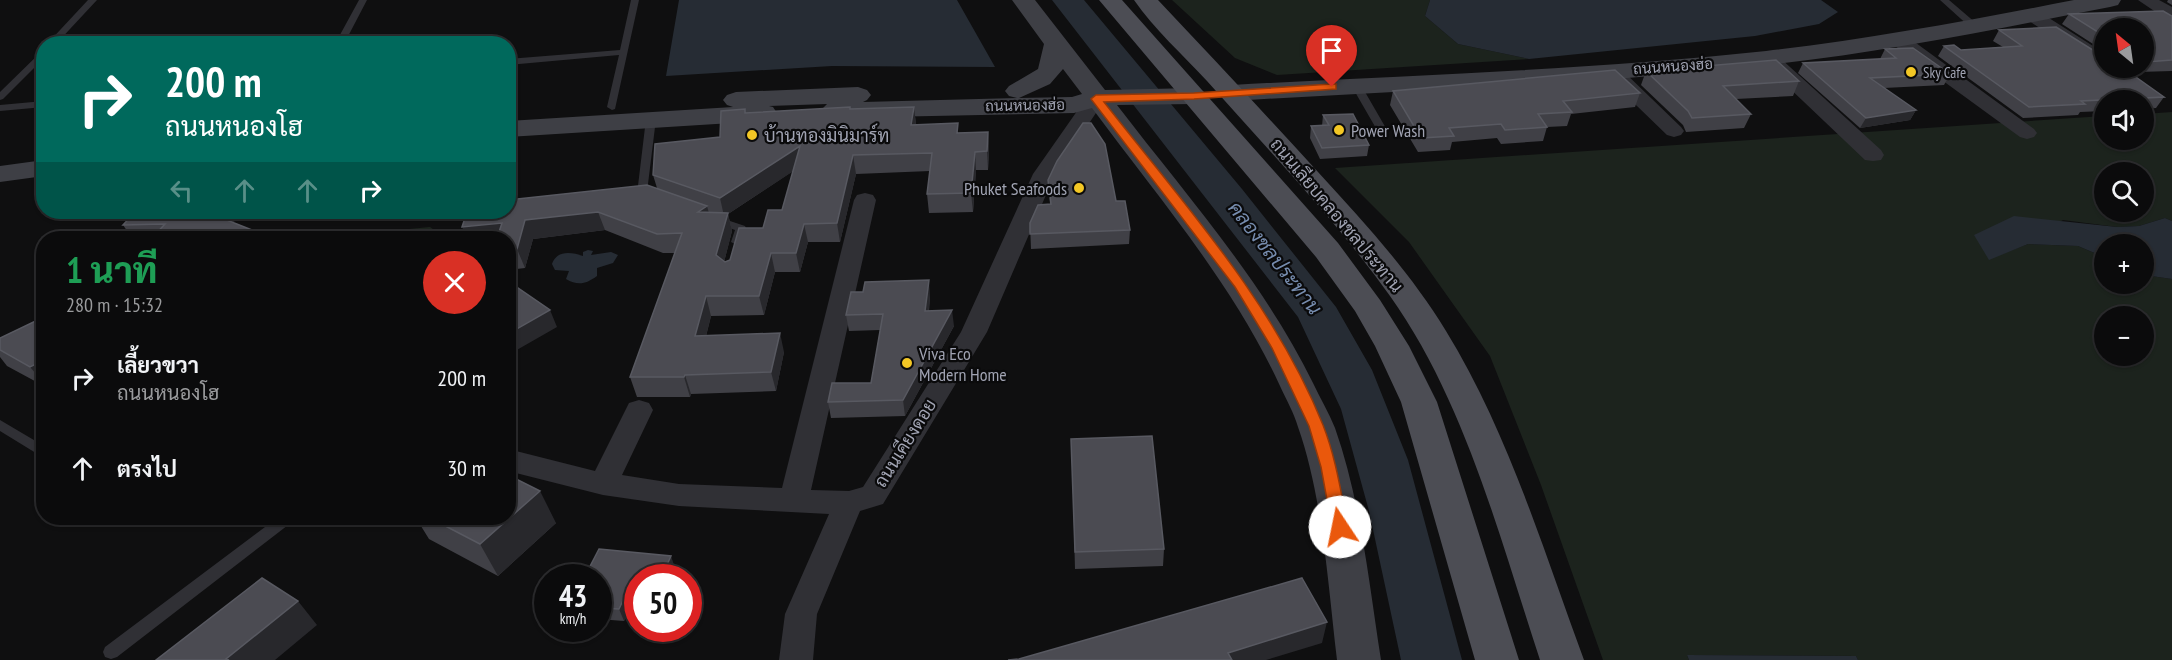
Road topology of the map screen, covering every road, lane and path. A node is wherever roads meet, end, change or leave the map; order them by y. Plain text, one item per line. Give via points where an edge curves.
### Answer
1 (93, 0) edge
2 (363, 0) edge
3 (634, 0) edge
4 (1023, 0) edge
5 (1110, 0) edge
6 (1145, 0) edge
7 (1944, 0) edge
8 (2110, 0) edge
9 (2146, 0) edge
10 (2032, 15) junction
11 (2172, 15) edge
12 (1974, 26) junction
13 (59, 36) edge
14 (343, 36) edge
15 (1898, 39) junction
16 (1056, 45) junction
17 (623, 52) junction
18 (2094, 55) edge
19 (1767, 58) junction
20 (36, 60) edge
21 (516, 61) edge
22 (1612, 71) junction
23 (1356, 85) junction
24 (1018, 91) junction
25 (1232, 93) junction
26 (1194, 96) junction
27 (0, 97) edge
28 (1096, 99) junction
29 (36, 105) edge
30 (612, 107) junction
31 (0, 108) edge
32 (516, 113) edge
33 (651, 119) junction
34 (516, 128) edge
35 (1382, 130) dead end
36 (1674, 131) dead end
37 (2027, 133) dead end
38 (36, 154) edge
39 (1873, 155) dead end
40 (0, 158) edge
41 (36, 169) edge
42 (0, 174) edge
43 (865, 200) dead end
44 (664, 202) edge
45 (708, 217) edge
46 (733, 258) edge
47 (639, 410) dead end
48 (0, 425) edge
49 (36, 448) edge
50 (516, 462) edge
51 (603, 484) junction
52 (794, 502) junction
53 (849, 503) junction
54 (278, 525) edge
55 (111, 652) dead end
56 (796, 660) edge
57 (1359, 660) edge
58 (1497, 660) edge
59 (1562, 660) edge

1 - 13 lane
2 - 14 lane
3 - 17 lane
4 - 16 main road
5 - 26 main road, ถนนเลียบคลองชลประทาน
6 - 25 main road, ถนนเลียบคลองชลประทาน
7 - 12 lane
8 - 10 main road, ถนนหนองฮ่อ
9 - 11 street
10 - 12 main road, ถนนหนองฮ่อ
10 - 18 street
12 - 15 main road, ถนนหนองฮ่อ
15 - 19 main road, ถนนหนองฮ่อ
15 - 37 street
16 - 24 main road via 1055,64 1048,74
16 - 28 main road
17 - 21 lane
17 - 30 lane
19 - 22 main road, ถนนหนองฮ่อ
19 - 39 street
20 - 27 lane
22 - 23 main road, ถนนหนองฮ่อ
22 - 36 street
23 - 25 main road, ถนนหนองฮ่อ
23 - 35 lane
24 - 28 main road, ถนนหนองฮ่อ via 1074,92
24 - 30 main road, ถนนหนองฮ่อ
25 - 26 main road
25 - 59 main road, ถนนเลียบคลองชลประทาน via 1376,255 1443,356 1487,447
26 - 28 main road
26 - 58 main road, ถนนเลียบคลองชลประทาน via 1327,250 1392,346 1419,402
28 - 33 main road, ถนนหนองฮ่อ via 1074,105 790,111
28 - 53 street, ถนนเคียงดอย via 1044,174 974,332 873,495
28 - 57 main road via 1240,285 1279,348 1316,426 1343,548
29 - 31 lane
30 - 32 main road, ถนนหนองฮ่อ
33 - 34 main road, ถนนหนองฮ่อ
33 - 44 lane via 642,194
38 - 40 main road
41 - 42 main road
43 - 52 street
45 - 46 lane via 741,228
47 - 51 street
48 - 49 lane
50 - 51 street, ถนนเคียงดอย
51 - 52 street, ถนนเคียงดอย via 679,495
52 - 53 street, ถนนเคียงดอย
53 - 56 street via 801,614
54 - 55 lane

